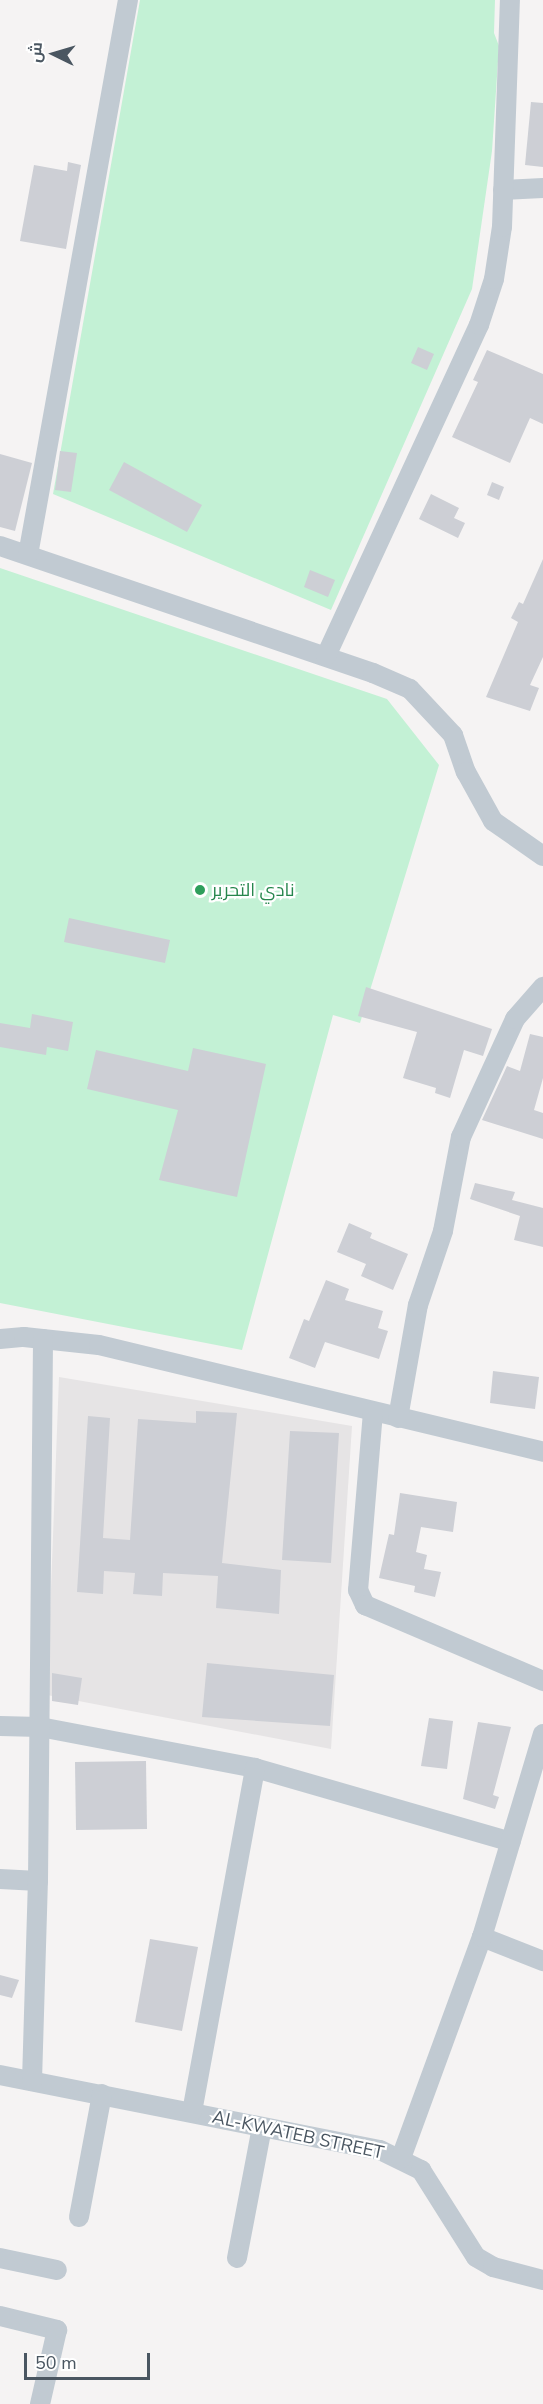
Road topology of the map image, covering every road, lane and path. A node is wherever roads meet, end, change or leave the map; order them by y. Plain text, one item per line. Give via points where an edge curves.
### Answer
1 (128, 0) edge
2 (510, 0) edge
3 (543, 188) edge
4 (503, 190) junction
5 (0, 546) edge
6 (28, 555) junction
7 (326, 656) junction
8 (543, 856) edge
9 (543, 987) edge
10 (0, 1339) edge
11 (43, 1339) junction
12 (373, 1412) junction
13 (398, 1418) junction
14 (543, 1452) edge
15 (543, 1681) edge
16 (0, 1726) edge
17 (40, 1727) junction
18 (543, 1734) edge
19 (255, 1768) junction
20 (511, 1842) junction
21 (0, 1879) edge
22 (38, 1881) junction
23 (482, 1937) junction
24 (543, 1961) edge
25 (0, 2075) edge
26 (32, 2081) junction
27 (102, 2094) junction
28 (192, 2112) junction
29 (262, 2127) junction
30 (400, 2158) junction
31 (79, 2217) dead end
32 (0, 2258) edge
33 (237, 2258) dead end
34 (57, 2270) dead end
35 (543, 2280) edge
36 (0, 2316) edge
37 (40, 2404) edge

1 - 6 street
2 - 4 street
3 - 4 street
4 - 7 street via 494,279 479,325
5 - 6 street
6 - 7 street
7 - 8 street via 410,689 453,735 466,772 493,821
9 - 13 street via 515,1019 461,1137 443,1231 418,1305
10 - 11 street
11 - 12 street via 99,1345
11 - 17 street
12 - 13 street
12 - 15 street via 358,1590 361,1599 372,1611
13 - 14 street
16 - 17 street
17 - 19 street
17 - 22 street
18 - 20 street
19 - 20 street
19 - 28 street
20 - 23 street
21 - 22 street
22 - 26 street
23 - 24 street
23 - 30 street
25 - 26 street, AL-KWATEB STREET
26 - 27 street, AL-KWATEB STREET
27 - 28 street, AL-KWATEB STREET
27 - 31 street
28 - 29 street, AL-KWATEB STREET
29 - 30 street, AL-KWATEB STREET via 380,2150
29 - 33 street
30 - 35 street, AL-KWATEB STREET via 420,2170 429,2181 476,2257 493,2267
32 - 34 street
36 - 37 street via 57,2330

